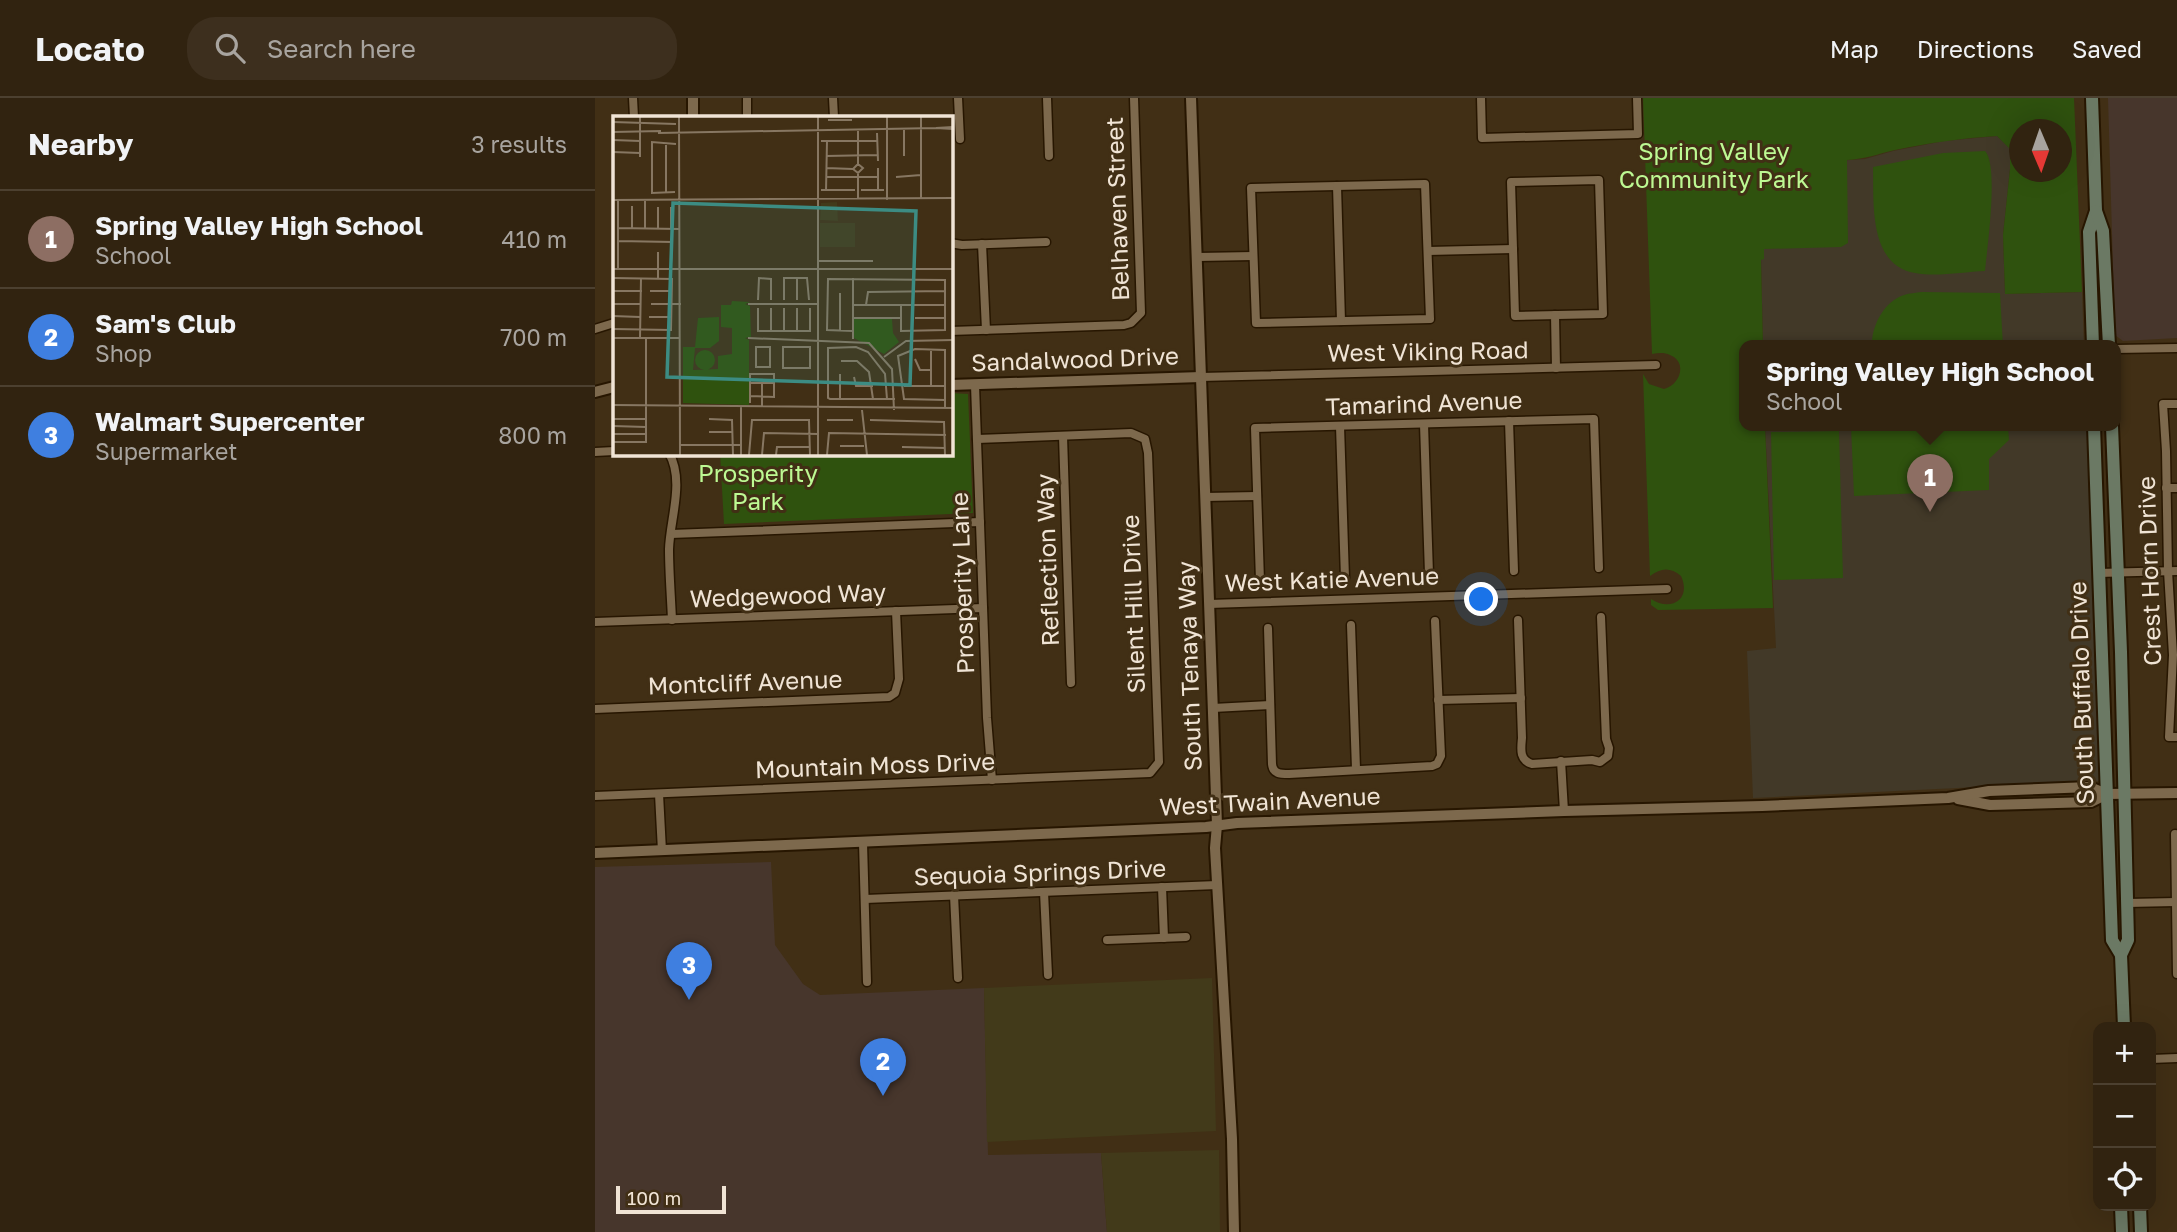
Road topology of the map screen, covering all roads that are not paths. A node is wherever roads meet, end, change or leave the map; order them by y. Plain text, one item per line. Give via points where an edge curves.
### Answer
1 (633, 98) edge
2 (692, 98) edge
3 (747, 98) edge
4 (833, 98) edge
5 (958, 98) edge
6 (1047, 98) edge
7 (1133, 98) edge
8 (1191, 98) edge
9 (1481, 98) edge
10 (1637, 98) edge
11 (2092, 98) edge
12 (634, 116) edge
13 (694, 116) edge
14 (747, 116) edge
15 (834, 116) edge
16 (960, 139) dead end
17 (1049, 156) dead end
18 (1337, 186) junction
19 (2096, 211) junction
20 (1046, 242) dead end
21 (952, 243) edge
22 (982, 244) junction
23 (1513, 249) junction
24 (1427, 251) junction
25 (1253, 256) junction
26 (1198, 257) junction
27 (1555, 315) junction
28 (1341, 321) junction
29 (613, 323) edge
30 (595, 328) edge
31 (986, 330) junction
32 (952, 331) edge
33 (2093, 340) edge
34 (2109, 340) edge
35 (2177, 348) edge
36 (2121, 349) edge
37 (1656, 365) dead end
38 (1556, 368) junction
39 (1202, 377) junction
40 (952, 384) edge
41 (975, 385) junction
42 (613, 387) edge
43 (595, 392) edge
44 (2177, 404) edge
45 (1509, 421) junction
46 (1424, 424) junction
47 (1340, 426) junction
48 (2094, 431) edge
49 (2112, 431) edge
50 (1063, 436) junction
51 (977, 439) junction
52 (613, 451) edge
53 (595, 452) edge
54 (670, 455) edge
55 (2166, 488) junction
56 (2177, 488) edge
57 (1257, 496) junction
58 (1205, 497) junction
59 (980, 522) junction
60 (671, 534) junction
61 (1599, 568) dead end
62 (1514, 571) dead end
63 (2172, 571) edge
64 (2118, 572) junction
65 (2098, 573) junction
66 (1429, 574) dead end
67 (1345, 578) dead end
68 (1260, 580) dead end
69 (1667, 589) dead end
70 (1209, 604) junction
71 (983, 608) junction
72 (896, 611) junction
73 (1601, 617) dead end
74 (673, 620) junction
75 (1518, 620) dead end
76 (1435, 621) dead end
77 (595, 622) edge
78 (1352, 625) dead end
79 (1268, 628) dead end
80 (2175, 655) edge
81 (1071, 683) dead end
82 (1521, 698) junction
83 (1438, 700) junction
84 (1270, 705) junction
85 (1213, 708) junction
86 (595, 709) edge
87 (2173, 737) edge
88 (1561, 761) junction
89 (1155, 768) joint
90 (1356, 769) junction
91 (992, 780) junction
92 (2177, 793) edge
93 (659, 794) junction
94 (2107, 794) junction
95 (2124, 794) junction
96 (595, 796) edge
97 (1564, 811) junction
98 (1217, 825) junction
99 (2175, 834) dead end
100 (863, 843) junction
101 (662, 851) junction
102 (595, 853) edge
103 (1217, 885) junction
104 (1162, 887) junction
105 (1044, 892) junction
106 (954, 895) junction
107 (865, 899) junction
108 (2175, 902) edge
109 (2127, 904) junction
110 (1186, 937) dead end
111 (1164, 938) junction
112 (1107, 940) dead end
113 (2121, 955) junction
114 (2177, 974) edge
115 (1048, 975) dead end
116 (958, 978) dead end
117 (867, 982) dead end
118 (2124, 1022) edge
119 (2177, 1058) edge
120 (2156, 1059) edge
121 (2121, 1211) edge
122 (2140, 1211) edge
123 (1234, 1232) edge
124 (2122, 1232) edge
125 (2141, 1232) edge

1 - 12 street
2 - 13 street
3 - 14 street
4 - 15 street
5 - 16 street
6 - 17 street
7 - 31 street, Belhaven Street via 1141,313 1124,325
8 - 26 street, South Tenaya Way
9 - 10 street via 1482,138 1638,134
11 - 19 main road
18 - 24 street via 1425,184
18 - 25 street via 1251,188
18 - 28 street
19 - 33 main road via 2089,232
19 - 34 main road via 2103,231
20 - 22 street
21 - 22 street
22 - 31 street
23 - 24 street
23 - 27 street via 1515,316
23 - 27 street via 1511,182 1599,180 1603,314
24 - 28 street via 1430,319
25 - 26 street
25 - 28 street via 1256,323
26 - 39 street, South Tenaya Way
27 - 38 street
29 - 30 street
31 - 32 street
35 - 36 street
37 - 38 street, West Viking Road
38 - 39 street, West Viking Road
39 - 41 street, Sandalwood Drive
39 - 58 street, South Tenaya Way
40 - 41 street, Sandalwood Drive
41 - 51 street, Prosperity Lane
42 - 43 street
44 - 55 street, Crest Horn Drive via 2163,404
45 - 46 street, Tamarind Avenue
45 - 61 street, Tamarind Avenue via 1594,419
45 - 62 street
46 - 47 street, Tamarind Avenue
46 - 66 street
47 - 57 street, Tamarind Avenue via 1255,428
47 - 67 street
48 - 65 main road, South Buffalo Drive
49 - 64 main road, South Buffalo Drive
50 - 51 street
50 - 81 street, Reflection Way
50 - 89 street, Silent Hill Drive via 1131,433 1145,439 1159,762
51 - 59 street, Prosperity Lane
52 - 53 street
54 - 60 street via 676,466
55 - 56 street
55 - 63 street, Crest Horn Drive
57 - 58 street
57 - 68 street
58 - 70 street, South Tenaya Way
59 - 60 street
59 - 71 street, Prosperity Lane
60 - 74 street
63 - 64 street
63 - 80 street, Crest Horn Drive
64 - 65 street
64 - 95 main road, South Buffalo Drive
65 - 94 main road, South Buffalo Drive
69 - 70 street, West Katie Avenue
70 - 85 street, South Tenaya Way
71 - 72 street, Wedgewood Way
71 - 91 street, Prosperity Lane
72 - 74 street, Wedgewood Way
72 - 86 street, Montcliff Avenue via 899,679 889,697
73 - 88 street via 1609,752 1600,762
74 - 77 street, Wedgewood Way
75 - 82 street
76 - 83 street
78 - 90 street
79 - 84 street
80 - 87 street, Crest Horn Drive
82 - 83 street
82 - 88 street via 1521,752 1527,762
83 - 90 street via 1441,756 1437,764
84 - 85 street
84 - 90 street via 1272,769 1279,774
85 - 98 street, South Tenaya Way
88 - 97 street
89 - 91 street, Mountain Moss Drive via 1143,774
91 - 93 street, Mountain Moss Drive
92 - 95 street, West Twain Avenue
93 - 96 street, Mountain Moss Drive
93 - 101 street
94 - 95 street, West Twain Avenue
94 - 97 street, West Twain Avenue via 2091,802 1990,805 1948,798
94 - 113 main road, South Buffalo Drive via 2112,940
95 - 109 main road, South Buffalo Drive
97 - 98 street, West Twain Avenue
98 - 100 street, West Twain Avenue
98 - 103 street, South Tenaya Way
99 - 108 street
100 - 101 street, West Twain Avenue
100 - 107 street
101 - 102 street, West Twain Avenue
103 - 104 street, Sequoia Springs Drive
103 - 123 street, South Tenaya Way
104 - 105 street, Sequoia Springs Drive
104 - 111 street
105 - 106 street, Sequoia Springs Drive
105 - 115 street
106 - 107 street, Sequoia Springs Drive
106 - 116 street
107 - 117 street
108 - 109 street
108 - 114 street
109 - 113 main road, South Buffalo Drive via 2128,940
110 - 111 street
111 - 112 street
113 - 118 main road, South Buffalo Drive
119 - 120 street
121 - 124 main road
122 - 125 main road

